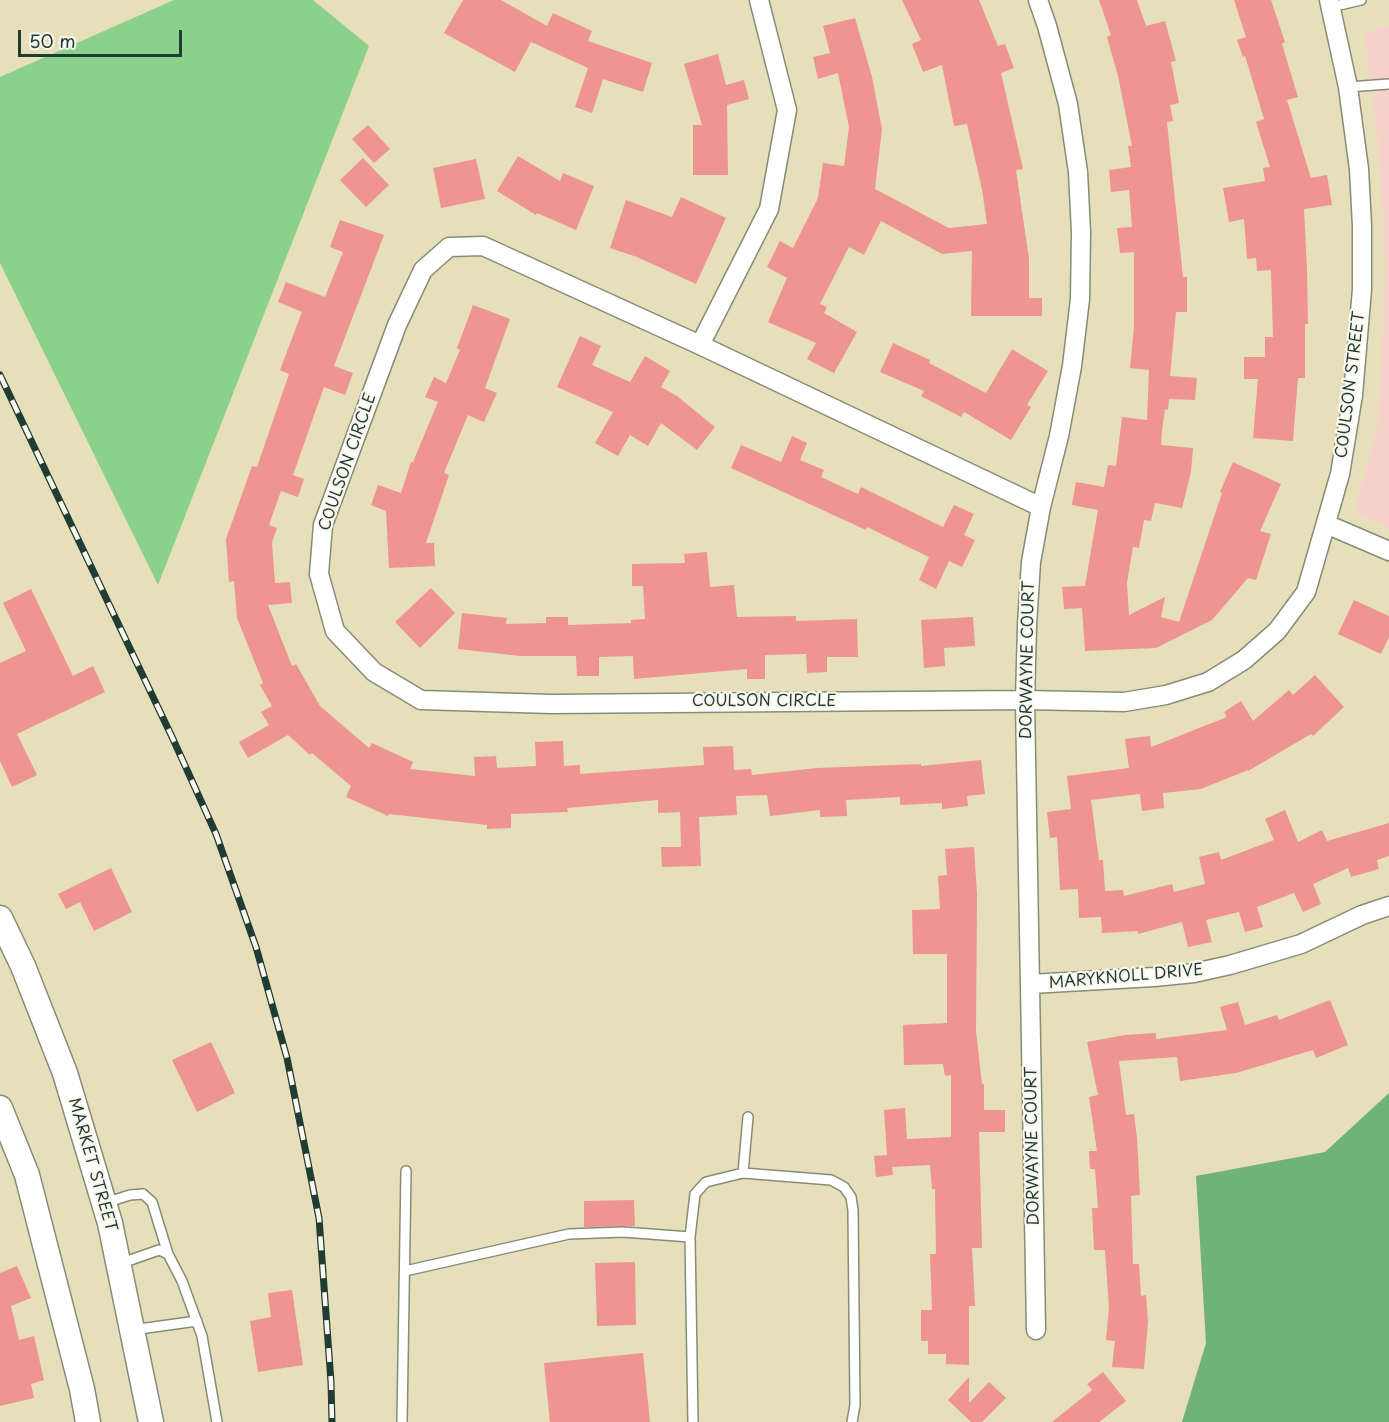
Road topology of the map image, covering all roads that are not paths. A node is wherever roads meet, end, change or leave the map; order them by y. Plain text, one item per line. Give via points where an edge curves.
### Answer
1 (759, 0) edge
2 (1038, 0) edge
3 (1361, 0) edge
4 (1330, 4) edge
5 (1389, 84) edge
6 (1348, 87) junction
7 (700, 345) junction
8 (1041, 507) junction
9 (1326, 524) junction
10 (1389, 551) edge
11 (1025, 700) junction
12 (1389, 906) edge
13 (0, 918) edge
14 (1031, 984) junction
15 (0, 1108) edge
16 (748, 1117) dead end
17 (406, 1171) dead end
18 (743, 1173) junction
19 (104, 1203) junction
20 (690, 1237) junction
21 (168, 1254) junction
22 (119, 1264) junction
23 (405, 1271) junction
24 (197, 1321) junction
25 (132, 1330) junction
26 (1036, 1330) dead end
27 (88, 1422) edge
28 (152, 1422) edge
29 (217, 1422) edge
30 (402, 1422) edge
31 (693, 1422) edge
32 (852, 1422) edge

1 - 7 street via 787,110 769,209
2 - 8 street, DORWAYNE COURT via 1068,104 1078,172 1081,232 1080,299 1072,366
3 - 4 lane
4 - 6 street, COULSON STREET
5 - 6 lane
6 - 9 street, COULSON STREET via 1359,169 1362,289 1353,395 1340,474
7 - 8 street, COULSON CIRCLE
7 - 11 street, COULSON CIRCLE via 483,246 449,247 423,270 401,316 323,525 319,574 335,631 374,672 421,700 551,704
8 - 11 street, DORWAYNE COURT via 1031,562
9 - 10 street
9 - 11 street, COULSON STREET via 1306,592 1277,631 1244,660 1208,682 1124,702
11 - 14 street, DORWAYNE COURT
12 - 14 street, MARYKNOLL DRIVE via 1301,944 1194,973
13 - 19 main road, MARKET STREET via 65,1073
14 - 26 street, DORWAYNE COURT
15 - 27 main road via 27,1175
16 - 18 lane
17 - 23 lane
18 - 20 lane via 706,1182 695,1194
18 - 32 lane via 831,1180 844,1187 851,1197 855,1405
19 - 21 lane via 143,1194 152,1202
19 - 22 main road, MARKET STREET
20 - 23 lane via 623,1232 568,1234
20 - 31 lane
21 - 22 lane via 159,1250
21 - 24 lane
22 - 25 main road, MARKET STREET
23 - 30 lane
24 - 25 lane
24 - 29 lane
25 - 28 main road, MARKET STREET

